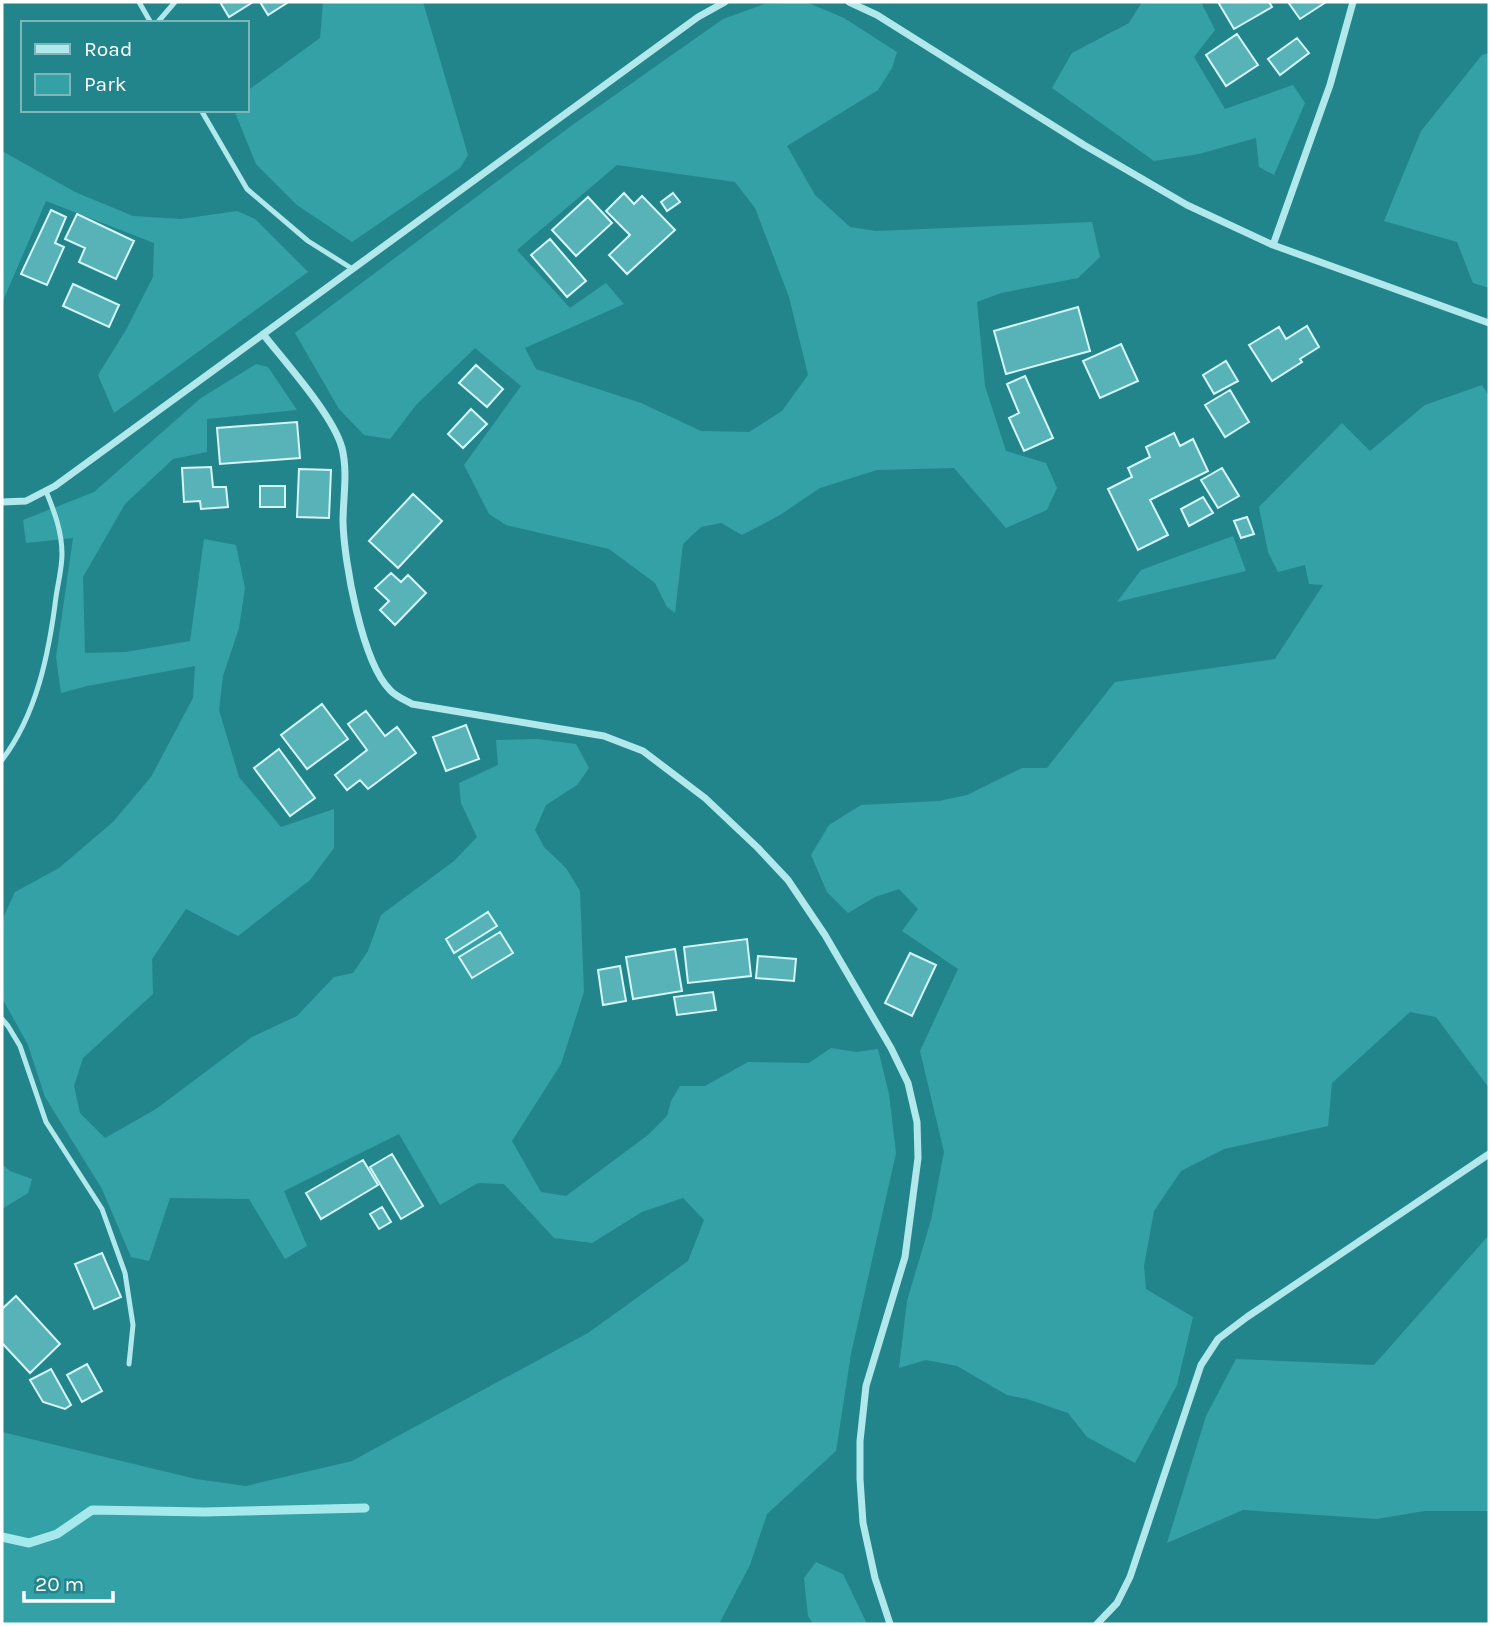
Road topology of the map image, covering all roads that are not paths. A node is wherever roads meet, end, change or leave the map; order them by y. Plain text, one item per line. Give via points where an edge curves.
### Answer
1 (139, 2) edge
2 (175, 2) edge
3 (724, 2) edge
4 (849, 2) edge
5 (1353, 2) edge
6 (153, 21) edge
7 (156, 21) edge
8 (202, 112) edge
9 (1273, 245) junction
10 (351, 268) junction
11 (1489, 323) edge
12 (263, 334) junction
13 (46, 491) junction
14 (2, 502) edge
15 (2, 760) edge
16 (2, 1019) edge
17 (1489, 1154) edge
18 (129, 1364) dead end
19 (890, 1624) edge
20 (1097, 1624) edge

1 - 6 lane
2 - 7 lane
3 - 10 street
4 - 9 street via 1187,205
5 - 9 street via 1330,85
8 - 10 lane via 247,189 308,240
9 - 11 street
10 - 12 street
12 - 13 street
12 - 19 street via 306,388 342,447 343,524 359,619 374,666 390,691 412,704 604,736 643,751 670,771 788,880 825,935 908,1083 917,1122 913,1209 905,1257 866,1386 860,1441 863,1523
13 - 14 street via 26,501
13 - 15 lane via 59,524 62,554 52,626 35,701
16 - 18 lane via 20,1045 46,1122 102,1209 125,1273 133,1325
17 - 20 street via 1218,1339 1201,1365 1130,1577 1117,1603

